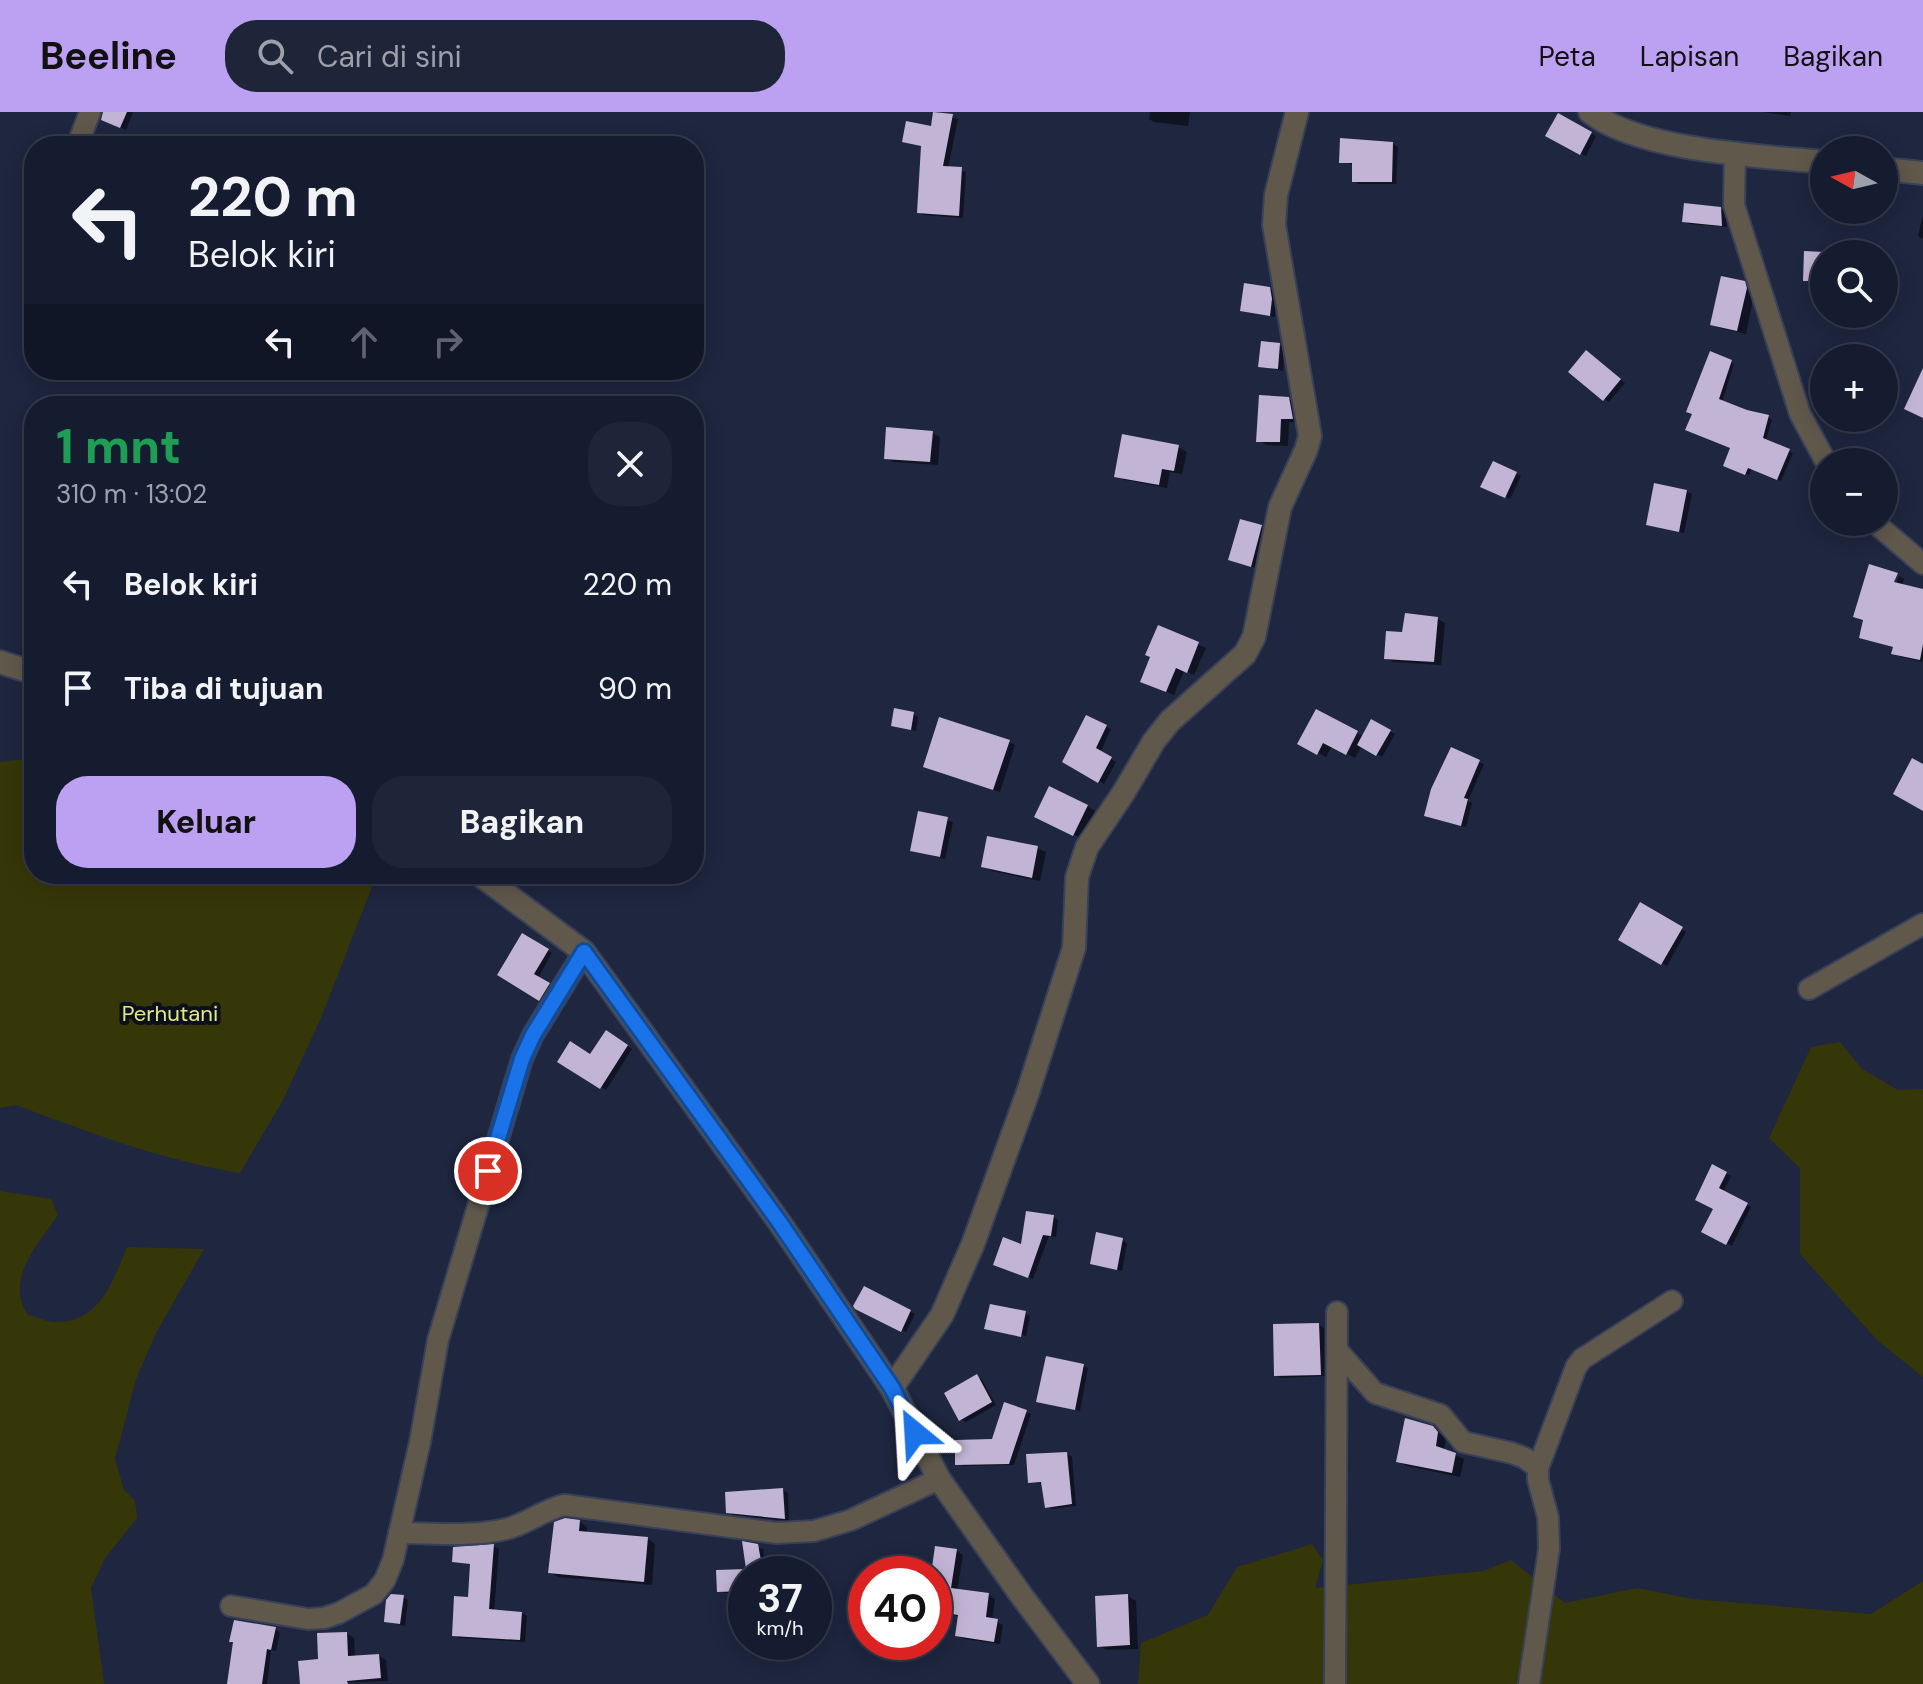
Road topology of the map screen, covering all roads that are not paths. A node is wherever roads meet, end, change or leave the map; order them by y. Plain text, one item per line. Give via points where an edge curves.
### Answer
1 (90, 112) edge
2 (1297, 112) edge
3 (1590, 112) edge
4 (81, 136) edge
5 (1735, 153) junction
6 (1810, 161) edge
7 (1898, 170) edge
8 (1923, 173) edge
9 (1818, 448) edge
10 (1890, 536) edge
11 (1923, 564) edge
12 (0, 662) edge
13 (24, 670) edge
14 (492, 884) edge
15 (1923, 924) edge
16 (584, 952) junction
17 (1809, 989) dead end
18 (1672, 1301) dead end
19 (1337, 1312) dead end
20 (1337, 1350) junction
21 (892, 1388) junction
22 (1538, 1468) junction
23 (939, 1479) junction
24 (399, 1533) junction
25 (231, 1606) dead end
26 (1088, 1684) edge
27 (1335, 1684) edge
28 (1529, 1684) edge

1 - 4 street
2 - 21 street via 1276,195 1274,225 1310,436 1280,507 1254,637 1245,654 1154,741 1087,847 1077,877 1074,948 1028,1092 942,1315
3 - 5 street via 1637,136
5 - 6 street
5 - 9 street via 1734,205 1800,414
7 - 8 street
10 - 11 street
12 - 13 street
14 - 16 street
15 - 17 street
16 - 21 street
16 - 24 street via 522,1059 438,1340
18 - 22 street via 1582,1359
19 - 20 street
20 - 22 street via 1375,1393 1441,1415 1463,1442 1512,1453
20 - 27 street
21 - 23 street
22 - 28 street via 1549,1549
23 - 24 street via 851,1520 814,1531 777,1533 564,1505 498,1531
23 - 26 street
24 - 25 street via 380,1588 339,1613 308,1619

